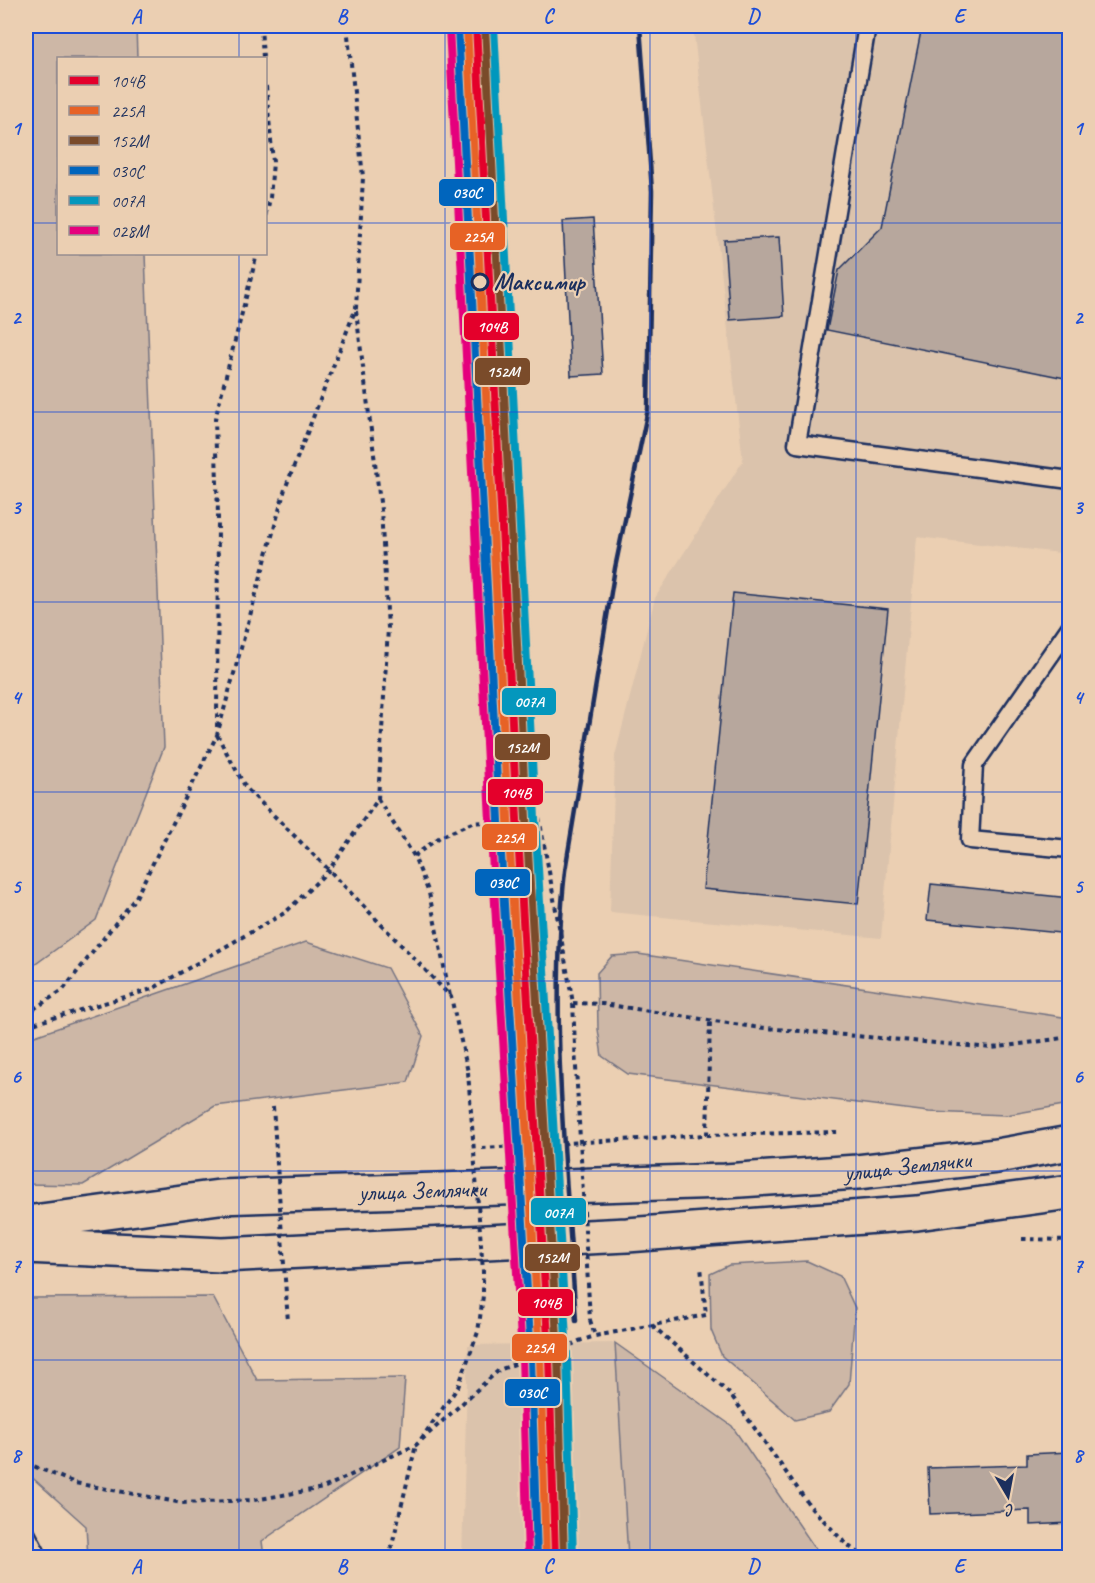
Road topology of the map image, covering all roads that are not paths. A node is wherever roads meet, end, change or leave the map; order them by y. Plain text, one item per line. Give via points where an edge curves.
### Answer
1 (867, 26) edge
2 (1070, 480) edge
3 (1070, 627) edge
4 (1070, 849) edge
5 (1070, 1143) edge
6 (1070, 1192) edge
7 (26, 1223) edge
8 (26, 1246) edge
9 (26, 1533) edge
10 (39, 1557) edge

1 - 2 lane via 797,444
3 - 4 lane via 974,765 970,840
5 - 7 street, улица Землячки via 997,1156 857,1172 725,1181 219,1197
6 - 8 street, улица Землячки via 917,1213 627,1235 222,1256
9 - 10 lane

